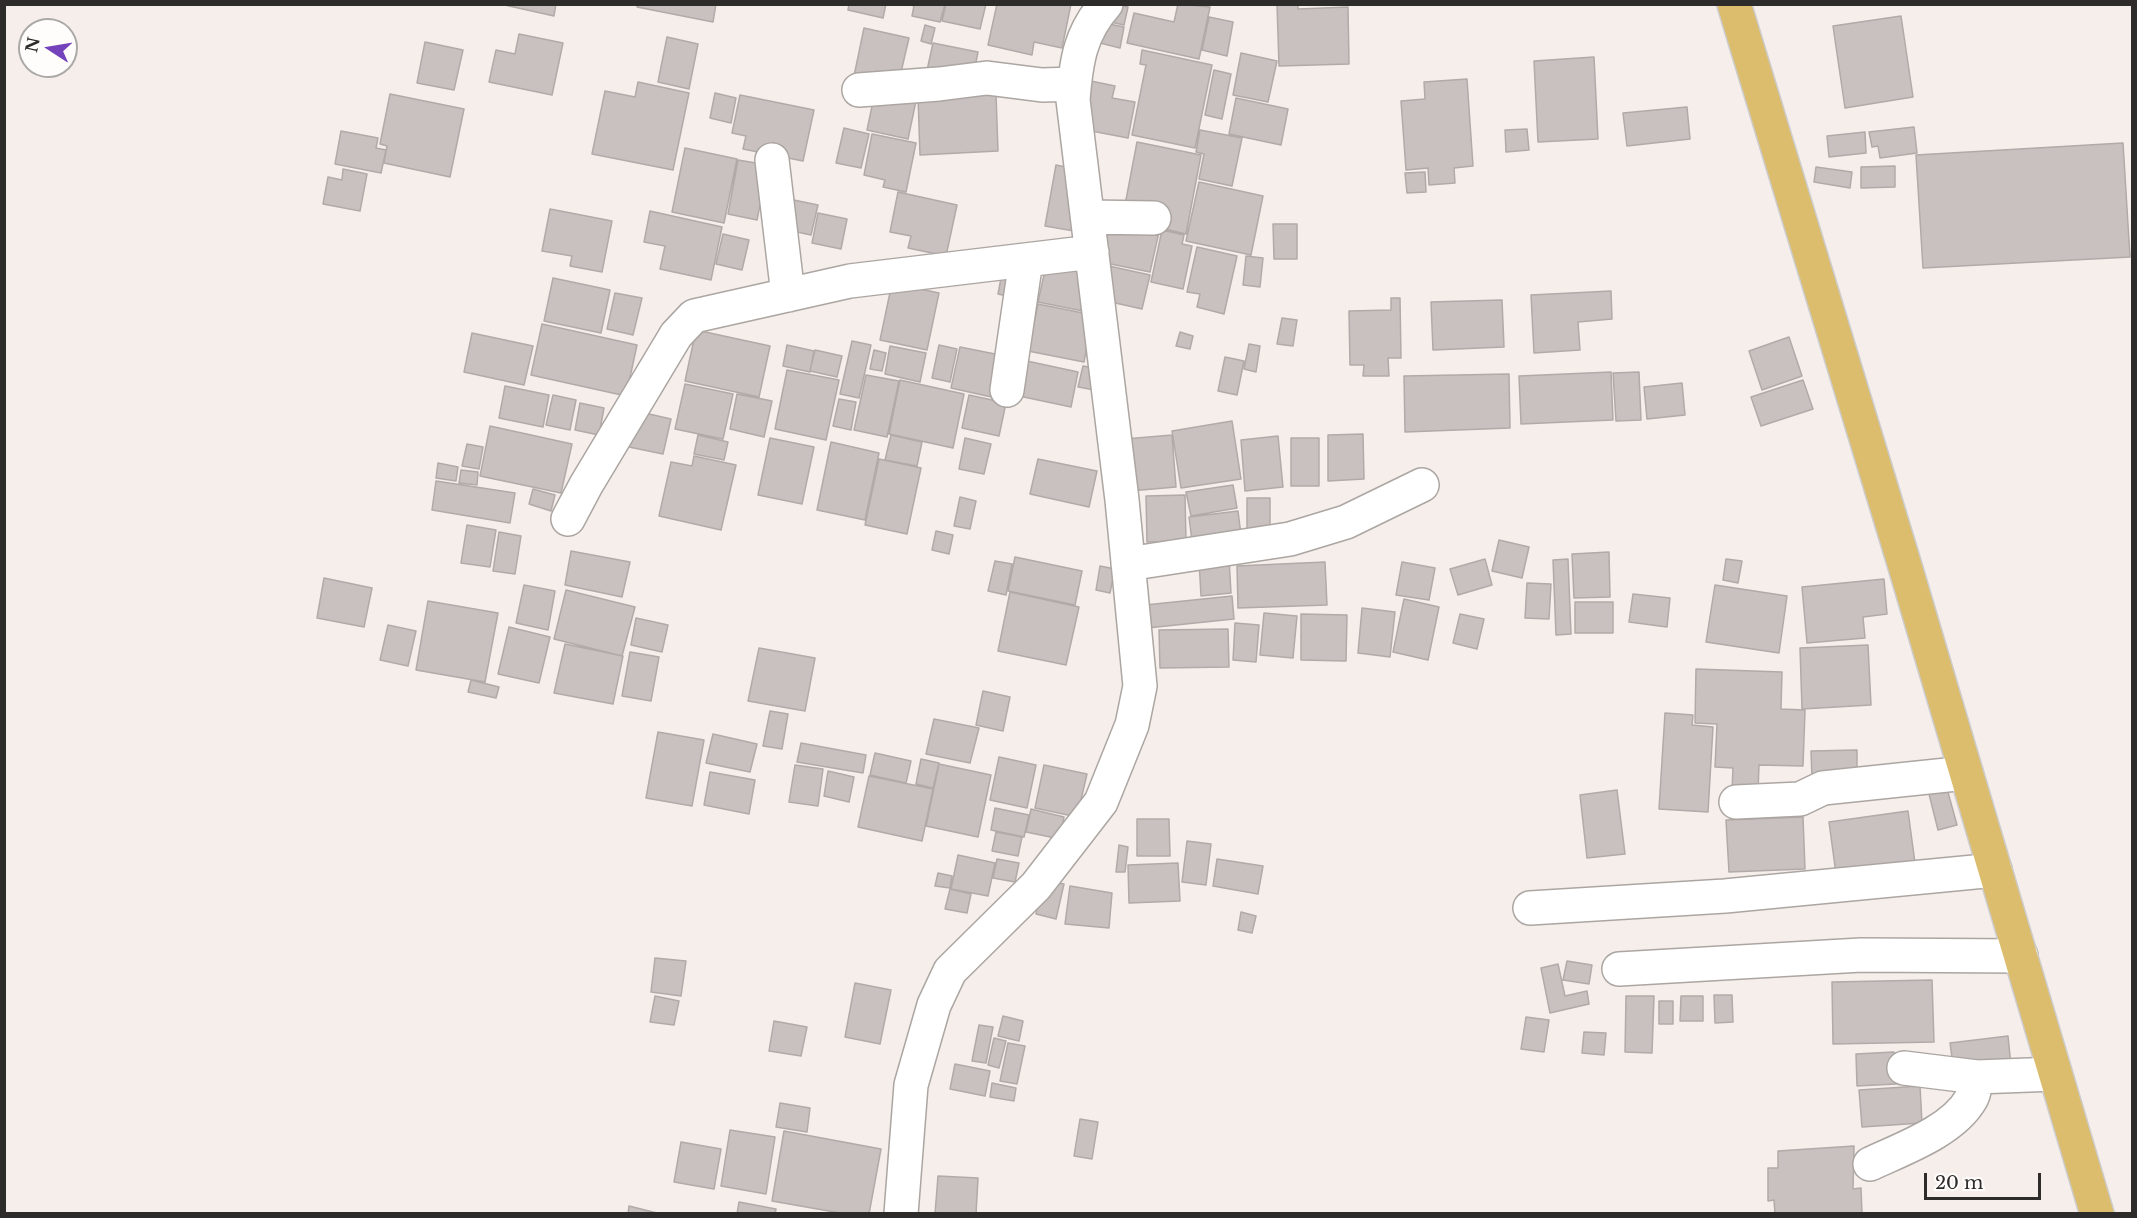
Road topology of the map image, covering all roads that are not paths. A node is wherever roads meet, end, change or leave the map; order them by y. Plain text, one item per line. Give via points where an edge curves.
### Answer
1 (1734, 4) edge
2 (1095, 10) edge
3 (1074, 84) junction
4 (859, 90) dead end
5 (772, 160) dead end
6 (1088, 217) junction
7 (1154, 218) dead end
8 (1092, 252) junction
9 (1026, 260) junction
10 (788, 295) junction
11 (1007, 390) dead end
12 (1422, 485) dead end
13 (568, 519) dead end
14 (1128, 564) junction
15 (1966, 773) junction
16 (1736, 802) dead end
17 (1995, 870) junction
18 (1530, 908) dead end
19 (2021, 956) junction
20 (1619, 969) dead end
21 (1904, 1068) dead end
22 (2055, 1074) junction
23 (1977, 1077) junction
24 (1870, 1164) dead end
25 (901, 1214) edge
26 (2097, 1214) edge

1 - 15 main road
2 - 3 street via 1078,53
3 - 4 street via 1042,85 987,78
3 - 6 street
5 - 10 street
6 - 7 street
6 - 8 street
8 - 9 street
8 - 14 street
9 - 10 street via 850,281
9 - 11 street
10 - 13 street via 694,316 670,344
12 - 14 street via 1346,522 1290,539
14 - 25 street via 1140,686 1132,725 1101,802 1036,886 950,971 933,1005 911,1085
15 - 16 street via 1823,788 1800,799
15 - 17 main road
17 - 18 street via 1725,896
17 - 19 main road
19 - 20 street via 1861,955
19 - 22 main road
21 - 23 street
22 - 23 street
22 - 26 main road
23 - 24 street via 1972,1098 1957,1117 1919,1142

